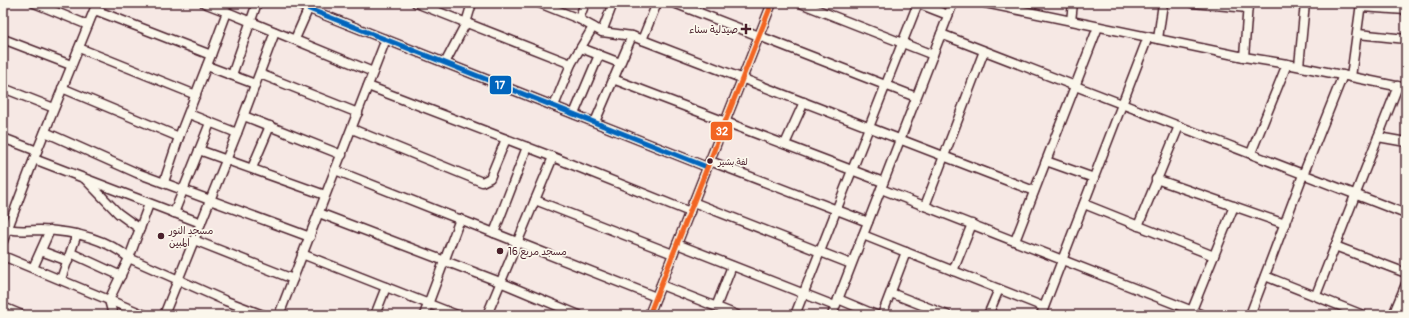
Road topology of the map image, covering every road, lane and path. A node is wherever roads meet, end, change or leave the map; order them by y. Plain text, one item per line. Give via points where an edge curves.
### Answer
1 (34, 3) edge
2 (204, 3) edge
3 (257, 3) edge
4 (294, 3) edge
5 (416, 3) edge
6 (472, 3) edge
7 (539, 3) edge
8 (585, 3) edge
9 (613, 3) edge
10 (657, 3) edge
11 (674, 3) edge
12 (772, 3) edge
13 (800, 3) edge
14 (918, 3) edge
15 (953, 3) edge
16 (985, 3) edge
17 (1073, 3) edge
18 (1163, 3) edge
19 (1192, 3) edge
20 (1305, 3) edge
21 (1248, 5) edge
22 (1361, 5) edge
23 (96, 6) edge
24 (310, 6) edge
25 (1026, 7) edge
26 (1406, 10) edge
27 (227, 12) junction
28 (948, 15) junction
29 (579, 19) junction
30 (1071, 21) junction
31 (251, 22) junction
32 (466, 23) junction
33 (88, 26) junction
34 (593, 27) junction
35 (1098, 27) junction
36 (275, 32) junction
37 (602, 32) junction
38 (941, 34) junction
39 (1358, 34) junction
40 (760, 35) junction
41 (632, 36) junction
42 (1148, 37) junction
43 (3, 39) edge
44 (294, 39) junction
45 (386, 39) junction
46 (1158, 39) junction
47 (1406, 39) edge
48 (642, 40) junction
49 (903, 43) junction
50 (79, 48) junction
51 (581, 48) junction
52 (984, 51) junction
53 (211, 55) junction
54 (598, 55) junction
55 (933, 55) junction
56 (1244, 57) junction
57 (445, 63) junction
58 (620, 63) junction
59 (571, 64) junction
60 (1287, 64) junction
61 (71, 65) junction
62 (207, 66) junction
63 (1299, 66) junction
64 (373, 72) junction
65 (260, 74) junction
66 (232, 75) junction
67 (1347, 76) junction
68 (742, 78) junction
69 (613, 79) junction
70 (256, 84) junction
71 (886, 85) junction
72 (368, 86) junction
73 (1075, 86) junction
74 (1402, 87) edge
75 (3, 88) edge
76 (62, 88) junction
77 (196, 96) junction
78 (916, 97) junction
79 (804, 102) junction
80 (1122, 104) junction
81 (554, 106) junction
82 (54, 108) junction
83 (358, 113) junction
84 (189, 114) junction
85 (574, 114) junction
86 (244, 116) junction
87 (726, 120) junction
88 (595, 122) junction
89 (210, 123) junction
90 (270, 126) junction
91 (1178, 126) junction
92 (870, 127) junction
93 (352, 129) junction
94 (45, 132) junction
95 (237, 133) junction
96 (180, 137) junction
97 (1378, 137) junction
98 (3, 138) edge
99 (506, 139) junction
100 (900, 140) junction
101 (1406, 142) edge
102 (785, 144) junction
103 (527, 147) junction
104 (199, 150) junction
105 (37, 151) junction
106 (1251, 153) junction
107 (342, 155) junction
108 (553, 157) junction
109 (944, 157) junction
110 (34, 159) junction
111 (226, 159) junction
112 (1046, 161) junction
113 (708, 164) junction
114 (252, 168) junction
115 (336, 170) junction
116 (853, 170) junction
117 (1303, 175) junction
118 (1094, 178) junction
119 (1156, 178) junction
120 (84, 179) junction
121 (164, 182) junction
122 (882, 185) junction
123 (183, 189) junction
124 (1034, 191) junction
125 (325, 195) junction
126 (1354, 195) junction
127 (210, 200) junction
128 (535, 200) junction
129 (693, 202) junction
130 (149, 204) junction
131 (1084, 204) junction
132 (925, 206) junction
133 (1234, 206) junction
134 (837, 211) junction
135 (690, 212) junction
136 (174, 213) junction
137 (319, 213) junction
138 (1406, 214) edge
139 (460, 219) junction
140 (868, 222) junction
141 (201, 223) junction
142 (972, 224) junction
143 (1285, 224) junction
144 (1138, 226) junction
145 (5, 228) edge
146 (140, 228) junction
147 (50, 230) junction
148 (494, 233) junction
149 (78, 234) junction
150 (863, 235) junction
151 (310, 237) junction
152 (194, 240) junction
153 (3, 241) edge
154 (517, 241) junction
155 (1015, 241) junction
156 (677, 244) junction
157 (1334, 246) junction
158 (41, 251) junction
159 (821, 252) junction
160 (906, 252) junction
161 (302, 254) junction
162 (673, 254) junction
163 (3, 256) edge
164 (1214, 256) junction
165 (69, 257) junction
166 (129, 258) junction
167 (1062, 260) junction
168 (445, 261) junction
169 (852, 264) junction
170 (732, 266) junction
171 (33, 268) junction
172 (953, 271) junction
173 (1406, 273) edge
174 (121, 276) junction
175 (1265, 276) junction
176 (61, 279) junction
177 (179, 279) junction
178 (293, 279) junction
179 (500, 282) junction
180 (1406, 284) edge
181 (661, 285) junction
182 (386, 287) junction
183 (999, 289) junction
184 (891, 293) junction
185 (804, 294) junction
186 (1316, 295) junction
187 (656, 297) junction
188 (109, 300) junction
189 (836, 303) junction
190 (429, 304) junction
191 (3, 307) edge
192 (716, 307) junction
193 (728, 313) edge
194 (1042, 313) edge
195 (1191, 313) edge
196 (453, 314) edge
197 (943, 314) edge
198 (22, 315) edge
199 (113, 315) edge
200 (145, 315) edge
201 (164, 315) edge
202 (263, 315) edge
203 (279, 315) edge
204 (375, 315) edge
205 (424, 315) edge
206 (487, 315) edge
207 (579, 315) edge
208 (649, 315) edge
209 (737, 315) edge
210 (795, 315) edge
211 (832, 315) edge
212 (876, 315) edge
213 (882, 315) edge
214 (988, 315) edge
215 (1203, 315) edge
216 (1250, 315) edge
217 (1363, 315) edge
218 (1393, 315) edge

1 - 33 street
2 - 27 street
3 - 31 street
4 - 24 street
5 - 32 street
6 - 32 street
7 - 29 street
8 - 29 street
9 - 37 street
10 - 48 street
11 - 40 street
12 - 40 street
13 - 49 street
14 - 28 street
14 - 49 street
15 - 28 street
16 - 25 street
17 - 30 street
18 - 46 street
19 - 21 street
20 - 63 street
21 - 56 street
22 - 26 street
22 - 39 street
23 - 33 street
23 - 53 street
24 - 44 street
24 - 45 street
25 - 30 street
27 - 31 street
27 - 53 street
28 - 38 street
29 - 34 street
30 - 35 street
31 - 36 street
31 - 66 street
32 - 57 street
32 - 59 street
33 - 50 street
34 - 37 street
34 - 51 street
35 - 42 street
35 - 73 street
36 - 44 street
36 - 65 street
37 - 41 street
38 - 52 street
38 - 55 street
39 - 47 street
39 - 67 street
40 - 68 street
40 - 71 street
41 - 48 street
41 - 58 street
42 - 46 street
42 - 80 street
43 - 61 street
44 - 64 street
45 - 57 street
45 - 64 street
46 - 56 street
48 - 68 street
49 - 55 street
49 - 71 street
50 - 61 street
50 - 77 street
51 - 54 street
51 - 59 street
52 - 73 street
52 - 109 street
53 - 62 street
54 - 58 street
54 - 85 street
55 - 78 street
56 - 60 street
57 - 81 street
58 - 69 street
59 - 81 street
60 - 63 street
60 - 106 street
61 - 76 street
62 - 66 street
62 - 77 street
63 - 67 street
64 - 72 street
65 - 70 street
65 - 83 street
66 - 70 street
67 - 74 street
67 - 117 street
68 - 79 street
68 - 87 street
69 - 87 street
69 - 88 street
70 - 86 street
71 - 78 street
71 - 92 street
72 - 83 street
72 - 99 street
73 - 80 street
73 - 112 street
74 - 97 street
75 - 82 street
76 - 82 street
76 - 96 street
77 - 84 street
78 - 100 street
79 - 92 street
79 - 102 street
80 - 91 street
80 - 118 street
81 - 85 street
82 - 94 street
83 - 93 street
84 - 89 street
84 - 96 street
85 - 88 street
86 - 90 street
86 - 95 street
87 - 102 street
87 - 113 street
88 - 113 street
89 - 95 street
89 - 104 street
90 - 107 street
90 - 114 street
91 - 106 street
91 - 119 street
92 - 100 street
92 - 116 street
93 - 99 street via 482,182 490,178
93 - 107 street
94 - 105 street
94 - 121 street via 137,173
95 - 111 street
96 - 121 street
97 - 101 street
97 - 126 street
98 - 105 street
99 - 103 street
100 - 109 street
100 - 122 street
102 - 116 street
103 - 108 street
103 - 148 street
104 - 111 street
104 - 123 street
105 - 110 street
106 - 117 street
107 - 115 street
108 - 128 street
108 - 135 street
109 - 124 street
109 - 132 street
110 - 120 street
110 - 145 street
111 - 114 street
111 - 127 street
112 - 118 street
112 - 124 street
113 - 129 street
113 - 134 street
114 - 125 street
115 - 125 street
115 - 139 street
116 - 122 street
116 - 134 street
117 - 126 street
117 - 143 street
118 - 131 street
119 - 133 street
119 - 144 street
120 - 130 street
120 - 146 street via 118,213
121 - 123 street
122 - 132 street
122 - 140 street
123 - 127 street
123 - 136 street
124 - 155 street
125 - 137 street
126 - 138 street
126 - 157 street
127 - 141 street
127 - 151 street
128 - 154 street
128 - 162 street
129 - 135 street
129 - 159 street
130 - 136 street
130 - 146 street
131 - 144 street
131 - 167 street
132 - 142 street
133 - 143 street
133 - 164 street
134 - 140 street
134 - 159 street
135 - 156 street
136 - 141 street
137 - 151 street
137 - 168 street
139 - 148 street
139 - 168 street
140 - 150 street
141 - 152 street
142 - 155 street
142 - 172 street
143 - 175 street
144 - 164 street
145 - 147 street
145 - 153 street
146 - 166 street
147 - 149 street
147 - 158 street
148 - 154 street
149 - 165 street
149 - 166 street via 116,247
150 - 160 street
150 - 169 street
151 - 161 street
152 - 177 street
152 - 178 street
154 - 179 street
154 - 187 street
155 - 167 street
156 - 162 street
156 - 170 street
157 - 173 street
157 - 186 street
158 - 165 street
158 - 171 street
159 - 169 street
159 - 185 street
160 - 172 street
160 - 184 street
161 - 178 street
161 - 182 street
162 - 181 street
163 - 171 street
164 - 195 street
165 - 174 street
165 - 176 street
166 - 174 street
166 - 177 street
167 - 194 street
167 - 195 street
168 - 179 street
168 - 190 street
169 - 189 street
170 - 185 street
170 - 192 street
171 - 176 street
172 - 183 street
174 - 188 street
175 - 186 street
175 - 216 street
176 - 188 street
177 - 201 street
177 - 202 street
178 - 203 street
179 - 206 street
179 - 207 street
180 - 218 street
181 - 187 street
181 - 192 street
182 - 190 street
182 - 204 street
183 - 194 street
183 - 214 street
184 - 197 street
184 - 213 street
185 - 189 street
185 - 210 street
186 - 217 street
187 - 208 street
188 - 199 street
188 - 200 street
189 - 211 street
189 - 212 street
190 - 196 street
190 - 205 street
191 - 198 street
192 - 193 street
193 - 209 street
195 - 215 street

